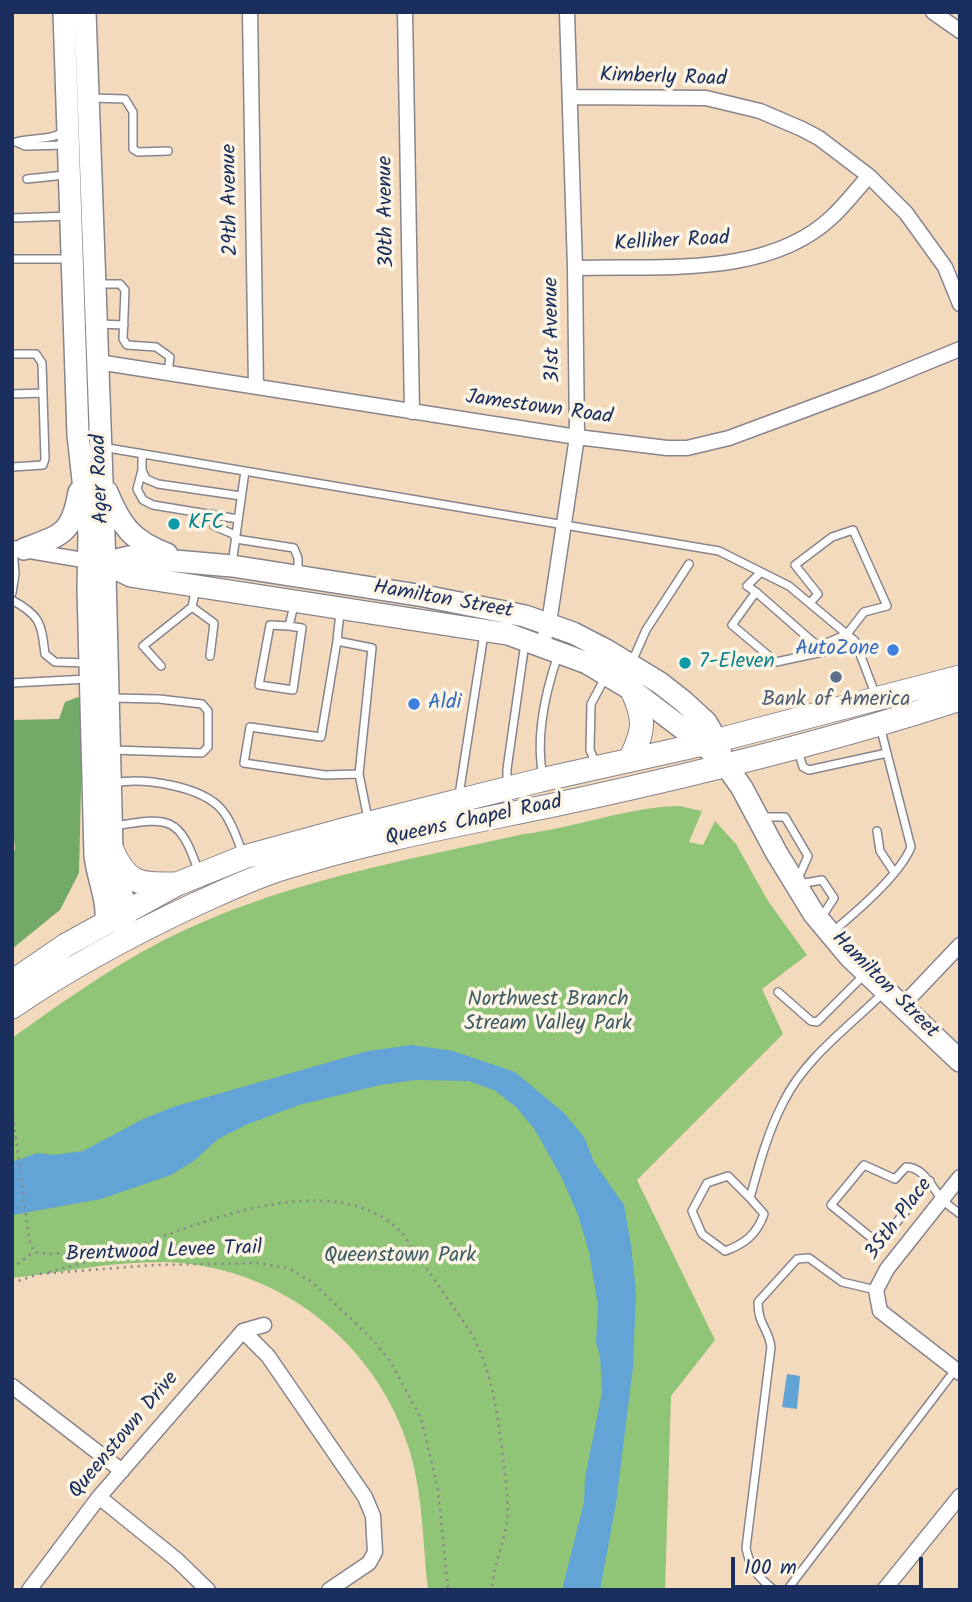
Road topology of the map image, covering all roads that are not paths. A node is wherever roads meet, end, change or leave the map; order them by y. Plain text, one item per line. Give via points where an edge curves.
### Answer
1 (64, 12) edge
2 (85, 12) edge
3 (250, 12) edge
4 (405, 12) edge
5 (567, 12) edge
6 (933, 12) edge
7 (960, 31) edge
8 (570, 97) junction
9 (88, 98) junction
10 (67, 137) junction
11 (14, 141) edge
12 (168, 151) dead end
13 (69, 175) junction
14 (869, 176) junction
15 (27, 179) dead end
16 (70, 216) junction
17 (12, 218) edge
18 (12, 259) edge
19 (72, 259) junction
20 (94, 259) junction
21 (575, 268) junction
22 (95, 284) junction
23 (73, 285) junction
24 (960, 304) edge
25 (97, 324) junction
26 (124, 325) junction
27 (960, 349) edge
28 (12, 354) edge
29 (98, 362) junction
30 (168, 373) junction
31 (256, 387) junction
32 (43, 393) junction
33 (12, 394) edge
34 (412, 412) junction
35 (577, 438) junction
36 (101, 447) junction
37 (142, 454) junction
38 (12, 467) edge
39 (142, 470) junction
40 (245, 471) junction
41 (92, 477) junction
42 (241, 496) junction
43 (212, 514) junction
44 (238, 519) junction
45 (564, 523) junction
46 (236, 539) junction
47 (16, 548) edge
48 (97, 562) junction
49 (189, 562) junction
50 (689, 564) dead end
51 (232, 566) junction
52 (761, 572) junction
53 (298, 576) junction
54 (756, 592) junction
55 (12, 593) edge
56 (194, 597) junction
57 (12, 600) edge
58 (295, 601) junction
59 (810, 603) junction
60 (340, 608) junction
61 (549, 624) junction
62 (289, 626) junction
63 (484, 630) junction
64 (847, 634) junction
65 (855, 640) junction
66 (337, 641) junction
67 (542, 645) junction
68 (210, 656) dead end
69 (631, 665) junction
70 (161, 666) dead end
71 (91, 671) junction
72 (606, 675) junction
73 (960, 677) edge
74 (12, 683) edge
75 (632, 690) junction
76 (108, 698) junction
77 (877, 699) junction
78 (960, 699) edge
79 (880, 725) junction
80 (710, 743) junction
81 (796, 747) junction
82 (109, 750) junction
83 (887, 753) junction
84 (630, 760) junction
85 (725, 764) junction
86 (597, 767) junction
87 (359, 774) junction
88 (544, 779) junction
89 (110, 784) junction
90 (507, 789) junction
91 (458, 802) junction
92 (369, 824) junction
93 (111, 827) junction
94 (877, 831) dead end
95 (111, 850) junction
96 (244, 858) junction
97 (894, 872) junction
98 (200, 876) junction
99 (177, 884) junction
100 (116, 927) junction
101 (825, 927) junction
102 (960, 945) edge
103 (866, 973) junction
104 (12, 982) edge
105 (778, 992) dead end
106 (885, 992) junction
107 (12, 1007) edge
108 (901, 1007) junction
109 (960, 1061) edge
110 (960, 1177) edge
111 (930, 1181) junction
112 (750, 1198) junction
113 (942, 1199) junction
114 (960, 1214) edge
115 (876, 1290) junction
116 (264, 1325) dead end
117 (243, 1331) junction
118 (957, 1372) edge
119 (12, 1386) edge
120 (122, 1471) junction
121 (960, 1496) edge
122 (99, 1497) junction
123 (29, 1590) edge
124 (208, 1590) edge
125 (329, 1590) edge
126 (774, 1590) edge
127 (787, 1590) edge
128 (884, 1590) edge

1 - 10 main road, Ager Road
2 - 9 main road, Ager Road
3 - 31 street, 29th Avenue
4 - 34 street, 30th Avenue
5 - 8 street, 31st Avenue
6 - 7 street
8 - 14 street, Kimberly Road via 706,98 741,105 819,138
8 - 21 street, 31st Avenue
9 - 12 lane via 125,99 133,112 133,149
9 - 20 main road, Ager Road
10 - 11 lane
10 - 11 lane via 25,146
10 - 13 main road, Ager Road
13 - 15 lane
13 - 16 main road, Ager Road
14 - 21 street, Kelliher Road via 813,231 748,259
14 - 24 street, Kimberly Road via 919,230 944,267
16 - 17 lane
16 - 19 main road, Ager Road
18 - 19 lane
19 - 20 lane
19 - 23 main road, Ager Road
20 - 22 main road, Ager Road
21 - 35 street, 31st Avenue
22 - 23 lane
22 - 25 main road, Ager Road
22 - 26 lane via 120,284 125,290
23 - 41 main road, Ager Road
25 - 26 lane
25 - 29 main road, Ager Road
26 - 30 lane via 127,345 156,347 170,357
27 - 35 street, Jamestown Road via 701,445 667,448
28 - 32 lane via 36,354 42,363
29 - 30 street, Jamestown Road
29 - 36 main road, Ager Road
30 - 31 street, Jamestown Road
31 - 34 street, Jamestown Road
32 - 33 lane
32 - 38 lane via 43,465
34 - 35 street, Jamestown Road
35 - 45 street, 31st Avenue
36 - 37 lane
36 - 41 main road, Ager Road
37 - 39 lane
37 - 40 lane
39 - 42 lane via 146,479 158,484
39 - 43 lane via 137,489 143,500
40 - 42 lane
40 - 45 lane
41 - 47 main road via 69,526 57,536
41 - 48 main road, Ager Road
41 - 49 main road via 132,536
42 - 44 lane
43 - 44 lane
43 - 46 lane via 215,526
44 - 46 lane
45 - 52 lane via 719,551
45 - 61 street, 31st Avenue
46 - 51 lane
46 - 53 lane via 294,548
47 - 48 street, Hamilton Street
47 - 55 lane
48 - 49 main road, Hamilton Street via 128,557
48 - 56 main road, Hamilton Street
48 - 71 main road, Ager Road
48 - 76 main road, Ager Road
49 - 51 main road, Hamilton Street
50 - 69 lane via 646,630
51 - 53 main road, Hamilton Street
52 - 54 lane via 747,586
52 - 59 lane
53 - 61 main road, Hamilton Street via 490,607
54 - 64 lane via 819,645
54 - 65 lane via 732,625 776,662 846,647
56 - 58 main road, Hamilton Street
56 - 68 lane via 214,623
56 - 70 lane via 143,646
57 - 71 lane via 40,622 45,654 55,662
58 - 60 main road, Hamilton Street
58 - 62 lane
59 - 64 lane
59 - 64 lane via 818,594 795,565 832,537 853,530 887,606 864,612
60 - 63 main road, Hamilton Street
60 - 66 lane
61 - 67 street, 31st Avenue
61 - 69 main road, Hamilton Street
62 - 62 lane via 270,625 259,685 293,690 302,628
63 - 67 main road, Hamilton Street
63 - 91 lane
64 - 65 lane
65 - 77 lane
66 - 87 lane via 372,648
66 - 87 lane via 321,737 250,727 244,763 325,775
67 - 72 main road, Hamilton Street
67 - 88 lane via 546,691 540,759
67 - 90 lane via 507,769
69 - 80 main road, Hamilton Street via 706,722
71 - 74 lane
71 - 100 main road, Ager Road via 96,866
72 - 75 main road, Hamilton Street
72 - 86 lane via 591,704 590,750
73 - 77 main road, Queens Chapel Road
75 - 80 main road, Hamilton Street
75 - 84 main road via 642,734
76 - 82 main road, Ager Road
76 - 82 lane via 159,699 202,705 208,711 208,747 202,753
77 - 80 main road, Queens Chapel Road
78 - 79 main road, Queens Chapel Road
79 - 81 main road, Queens Chapel Road
79 - 83 lane
80 - 84 main road, Queens Chapel Road
80 - 85 main road, Hamilton Street
81 - 83 lane via 808,770
81 - 85 main road, Queens Chapel Road
82 - 89 main road, Ager Road
83 - 97 lane via 911,847
84 - 86 main road, Queens Chapel Road
85 - 100 main road, Queens Chapel Road via 284,868
85 - 101 main road, Hamilton Street
86 - 88 main road, Queens Chapel Road
87 - 92 lane
88 - 90 main road, Queens Chapel Road
89 - 93 main road, Ager Road
89 - 96 lane via 146,781 203,796 221,808
90 - 91 main road, Queens Chapel Road
91 - 92 main road, Queens Chapel Road
92 - 96 main road, Queens Chapel Road
93 - 95 main road, Ager Road
93 - 98 lane via 155,820 170,824 185,837
94 - 97 lane via 880,851
95 - 99 main road via 120,869 134,880
95 - 100 main road, Ager Road
96 - 98 main road, Queens Chapel Road
97 - 101 lane via 861,908
98 - 99 main road, Queens Chapel Road
99 - 100 main road, Queens Chapel Road
100 - 104 main road, Queens Chapel Road via 66,945
100 - 107 main road, Queens Chapel Road
101 - 103 main road, Hamilton Street
102 - 108 street
103 - 105 lane via 817,1022
103 - 106 main road, Hamilton Street
106 - 108 main road, Hamilton Street
106 - 112 lane via 811,1062 784,1099
108 - 109 main road, Hamilton Street
110 - 113 street, 35th Place
111 - 111 lane via 912,1167 895,1179 864,1165 831,1205 879,1244
111 - 113 lane
112 - 112 lane via 728,1176 707,1183 692,1211 702,1234 725,1251 743,1245 759,1229 764,1214
113 - 114 lane
113 - 115 street, 35th Place
115 - 118 street via 880,1311
115 - 126 lane via 842,1282 809,1258 797,1259 758,1302 758,1318 769,1334 771,1348 747,1548 754,1573
116 - 117 street
117 - 120 street, Queenstown Drive
117 - 125 street via 268,1356 370,1506 373,1557
118 - 127 lane
119 - 120 street
120 - 122 street, Queenstown Drive
121 - 128 street
122 - 123 street, Queenstown Drive
122 - 124 street

